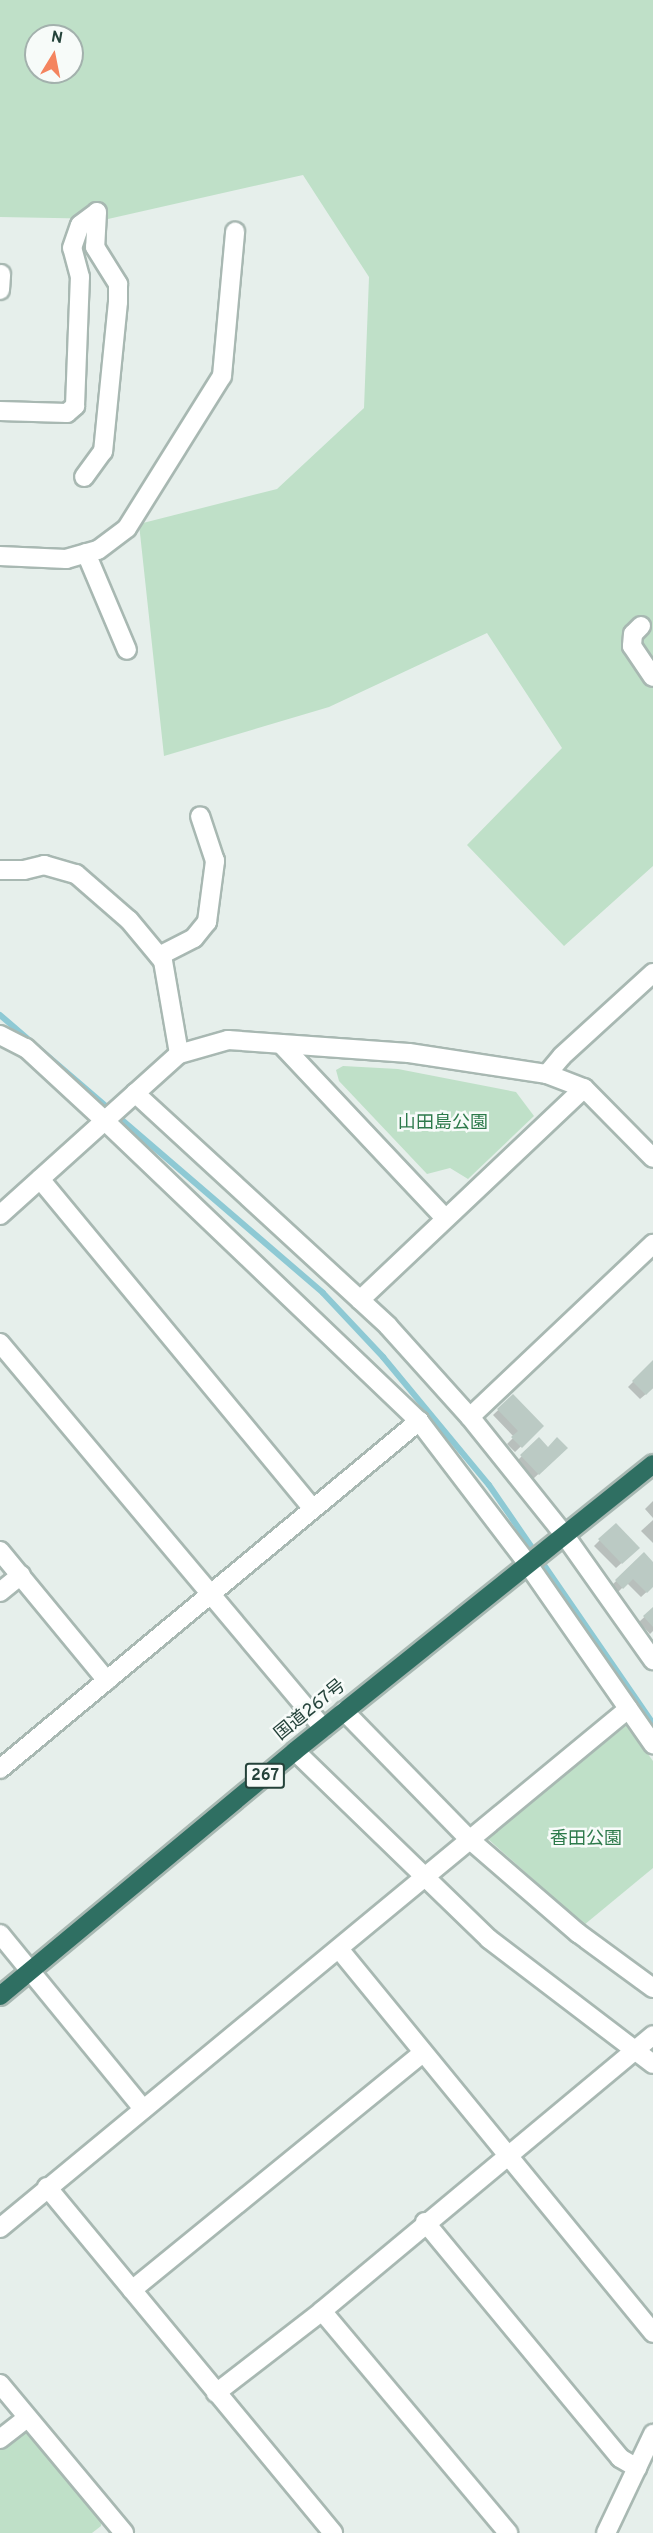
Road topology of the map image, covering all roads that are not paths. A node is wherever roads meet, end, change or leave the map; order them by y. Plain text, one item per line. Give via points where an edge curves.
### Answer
1 (235, 232) dead end
2 (0, 411) edge
3 (84, 477) dead end
4 (86, 553) junction
5 (0, 556) edge
6 (641, 626) dead end
7 (127, 650) dead end
8 (653, 677) edge
9 (200, 816) dead end
10 (0, 870) edge
11 (159, 956) junction
12 (653, 973) edge
13 (0, 1035) edge
14 (281, 1044) junction
15 (179, 1054) junction
16 (547, 1074) junction
17 (584, 1088) junction
18 (130, 1098) junction
19 (104, 1119) junction
20 (653, 1158) edge
21 (40, 1179) junction
22 (0, 1215) edge
23 (444, 1217) junction
24 (653, 1244) edge
25 (360, 1300) junction
26 (0, 1342) edge
27 (470, 1417) junction
28 (418, 1422) junction
29 (653, 1464) edge
30 (313, 1509) junction
31 (558, 1539) junction
32 (0, 1551) edge
33 (530, 1561) junction
34 (21, 1575) junction
35 (0, 1592) edge
36 (210, 1594) junction
37 (653, 1659) edge
38 (107, 1681) junction
39 (628, 1709) junction
40 (344, 1711) junction
41 (323, 1728) junction
42 (653, 1744) edge
43 (296, 1750) junction
44 (0, 1769) edge
45 (469, 1839) junction
46 (424, 1877) junction
47 (0, 1934) edge
48 (339, 1949) junction
49 (30, 1971) junction
50 (653, 1988) edge
51 (0, 1996) edge
52 (653, 2035) edge
53 (633, 2051) junction
54 (423, 2053) junction
55 (653, 2064) edge
56 (143, 2109) junction
57 (507, 2156) junction
58 (47, 2187) junction
59 (425, 2222) junction
60 (0, 2228) edge
61 (132, 2290) junction
62 (322, 2311) junction
63 (653, 2333) edge
64 (0, 2384) edge
65 (216, 2393) junction
66 (27, 2418) junction
67 (653, 2434) edge
68 (0, 2439) edge
69 (637, 2468) junction
70 (116, 2530) edge
71 (329, 2532) edge
72 (508, 2533) edge
73 (606, 2533) edge

1 - 4 street via 222,376 127,528 98,550
2 - 3 street via 67,413 75,406 80,277 72,248 80,225 97,212 95,247 118,285 118,302 103,451
4 - 5 street via 66,559
4 - 7 street
6 - 8 street via 633,634 632,646
9 - 11 street via 215,861 207,922 194,938
10 - 11 street via 44,865 76,874 129,920
11 - 15 street
12 - 16 street
13 - 19 street via 26,1048
14 - 15 street via 228,1040
14 - 16 street via 409,1053
14 - 23 street
15 - 18 street
16 - 17 street
17 - 20 street
17 - 23 street
18 - 19 street
18 - 25 street
19 - 21 street
19 - 28 street
21 - 22 street
21 - 30 street
23 - 25 street
24 - 27 street
25 - 27 street
26 - 36 street
27 - 31 street
28 - 30 street
28 - 33 street
29 - 31 highway, 国道267号 / 267
30 - 36 street
31 - 33 highway, 国道267号 / 267
31 - 37 street
32 - 34 street
33 - 39 street
33 - 40 highway, 国道267号 / 267
34 - 35 street
34 - 38 street
36 - 38 street
36 - 41 street
38 - 44 street
39 - 42 street
39 - 45 street
40 - 41 highway, 国道267号 / 267
40 - 45 street
41 - 43 highway, 国道267号 / 267
43 - 46 street
43 - 49 highway, 国道267号 / 267
45 - 46 street
45 - 50 street via 578,1933
46 - 48 street
46 - 53 street via 489,1939
47 - 49 street
48 - 54 street
48 - 56 street
49 - 51 highway, 国道267号 / 267
49 - 56 street
52 - 53 street
53 - 55 street
53 - 57 street
54 - 57 street
54 - 61 street
56 - 58 street
57 - 59 street
57 - 63 street
58 - 60 street
58 - 61 street
59 - 62 street
59 - 69 street via 620,2458
61 - 65 street
62 - 65 street
62 - 72 street
64 - 66 street
65 - 71 street
66 - 68 street
66 - 70 street
67 - 69 street
69 - 73 street

